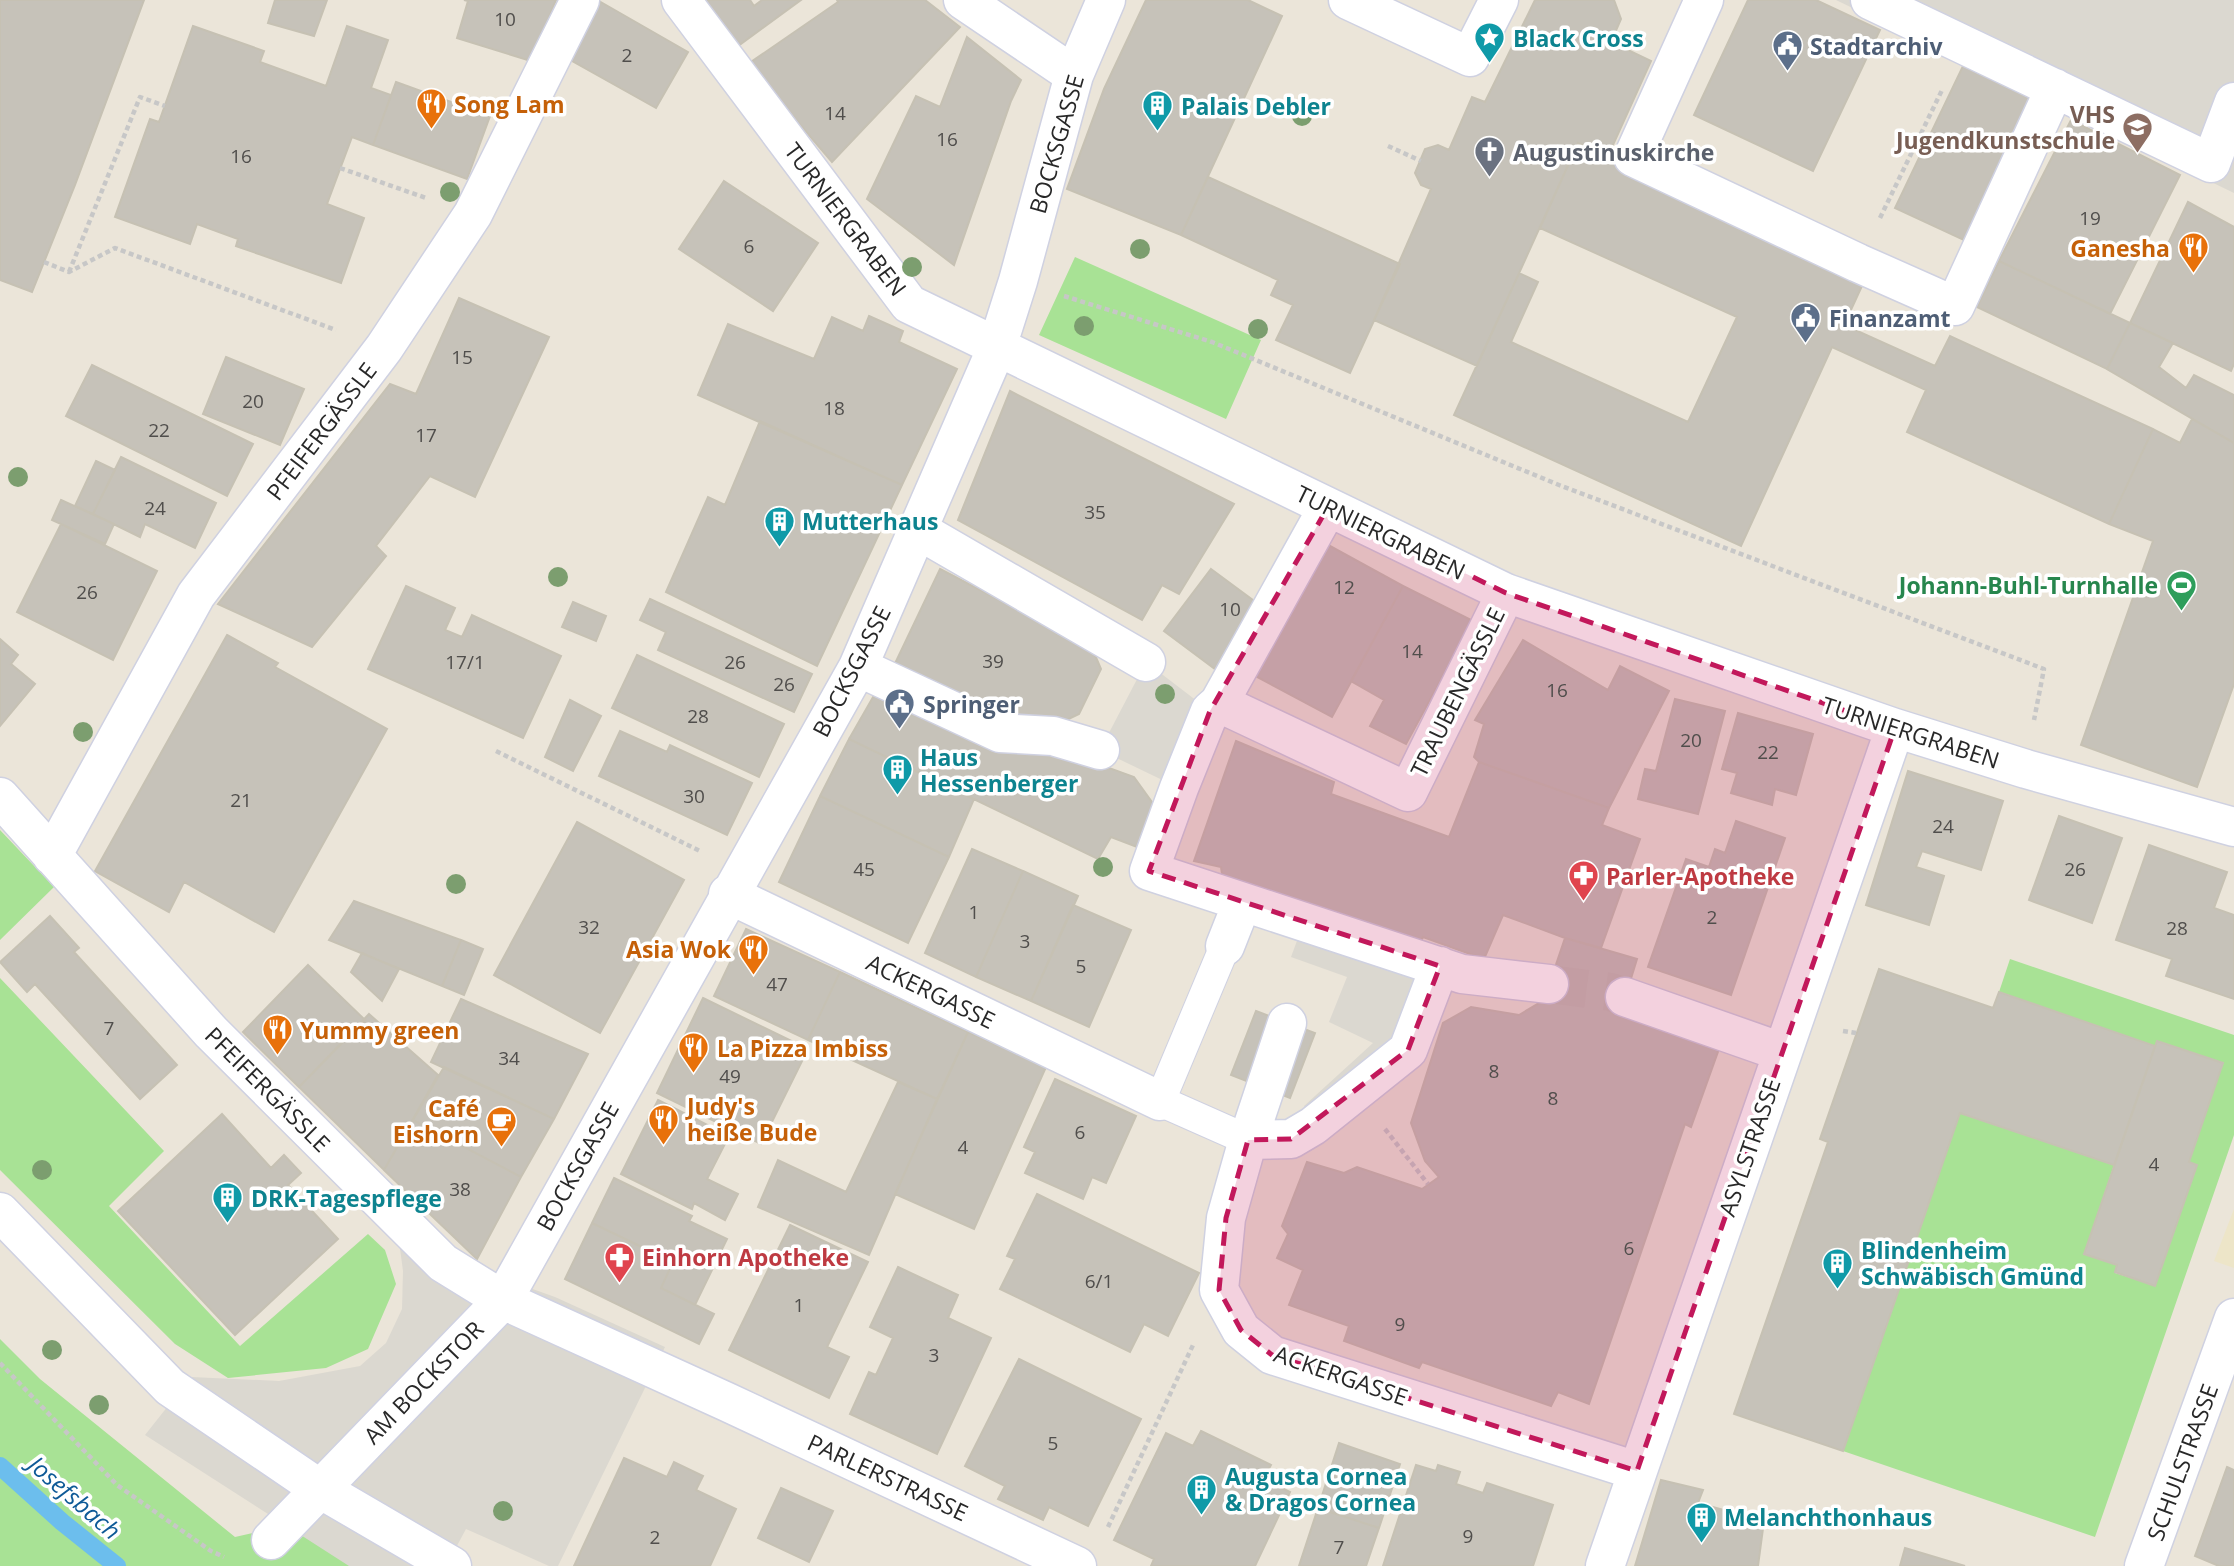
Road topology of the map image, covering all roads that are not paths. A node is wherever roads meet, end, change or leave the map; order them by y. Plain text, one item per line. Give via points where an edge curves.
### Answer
1 (580, 0) edge
2 (681, 0) edge
3 (963, 0) edge
4 (1106, 0) edge
5 (1348, 0) edge
6 (1499, 0) edge
7 (1704, 0) edge
8 (1870, 0) edge
9 (1074, 75) junction
10 (2055, 88) junction
11 (2234, 102) edge
12 (2222, 168) edge
13 (997, 347) junction
14 (1328, 507) junction
15 (918, 530) junction
16 (1506, 593) junction
17 (1146, 662) dead end
18 (858, 667) junction
19 (1219, 703) junction
20 (1895, 728) junction
21 (1100, 750) dead end
22 (0, 797) edge
23 (2234, 827) edge
24 (52, 856) junction
25 (735, 883) junction
26 (1242, 903) junction
27 (1225, 946) joint
28 (1440, 966) junction
29 (1549, 984) tunnel mouth
30 (1625, 997) tunnel mouth
31 (1287, 1023) dead end
32 (1782, 1052) junction
33 (1160, 1101) junction
34 (1248, 1140) junction
35 (0, 1212) edge
36 (503, 1300) junction
37 (2234, 1318) edge
38 (1637, 1471) junction
39 (320, 1489) junction
40 (271, 1540) dead end
41 (452, 1566) edge
42 (1077, 1566) edge
43 (1605, 1566) edge
44 (2144, 1566) edge

1 - 24 street, PFEIFERGÄSSLE via 481,218 196,595
2 - 13 street, TURNIERGRABEN via 909,304
3 - 9 street
4 - 9 street, BOCKSGASSE
5 - 6 street via 1470,57
7 - 10 street via 1633,157 1955,306
8 - 10 street
9 - 13 street, BOCKSGASSE
10 - 12 street
11 - 12 street
13 - 14 street, TURNIERGRABEN
13 - 15 street, BOCKSGASSE
14 - 16 street, TURNIERGRABEN
14 - 19 street
15 - 17 street
15 - 18 street, BOCKSGASSE
16 - 19 street, TRAUBENGÄSSLE via 1408,792
16 - 20 street, TURNIERGRABEN
18 - 21 street via 1000,733 1053,736
18 - 25 street, BOCKSGASSE
19 - 26 street via 1210,711 1149,871
20 - 23 street, TURNIERGRABEN
20 - 32 street, ASYLSTRASSE
22 - 24 street, PFEIFERGÄSSLE
24 - 36 street, PFEIFERGÄSSLE via 211,1032 443,1263
25 - 33 street, ACKERGASSE
25 - 36 street, BOCKSGASSE
26 - 27 street
26 - 28 street
27 - 33 lane
28 - 29 street via 1462,974
28 - 34 street via 1408,1050 1363,1098 1291,1139
30 - 32 street
31 - 34 street
32 - 38 street, ASYLSTRASSE
33 - 34 lane, ACKERGASSE
34 - 38 street, ACKERGASSE via 1226,1218 1219,1290 1241,1330 1272,1354
35 - 39 street via 170,1387
36 - 39 street, AM BOCKSTOR
36 - 42 street, PARLERSTRASSE
37 - 44 street, SCHULSTRASSE
38 - 43 street, ASYLSTRASSE
39 - 40 street, AM BOCKSTOR
39 - 41 street

